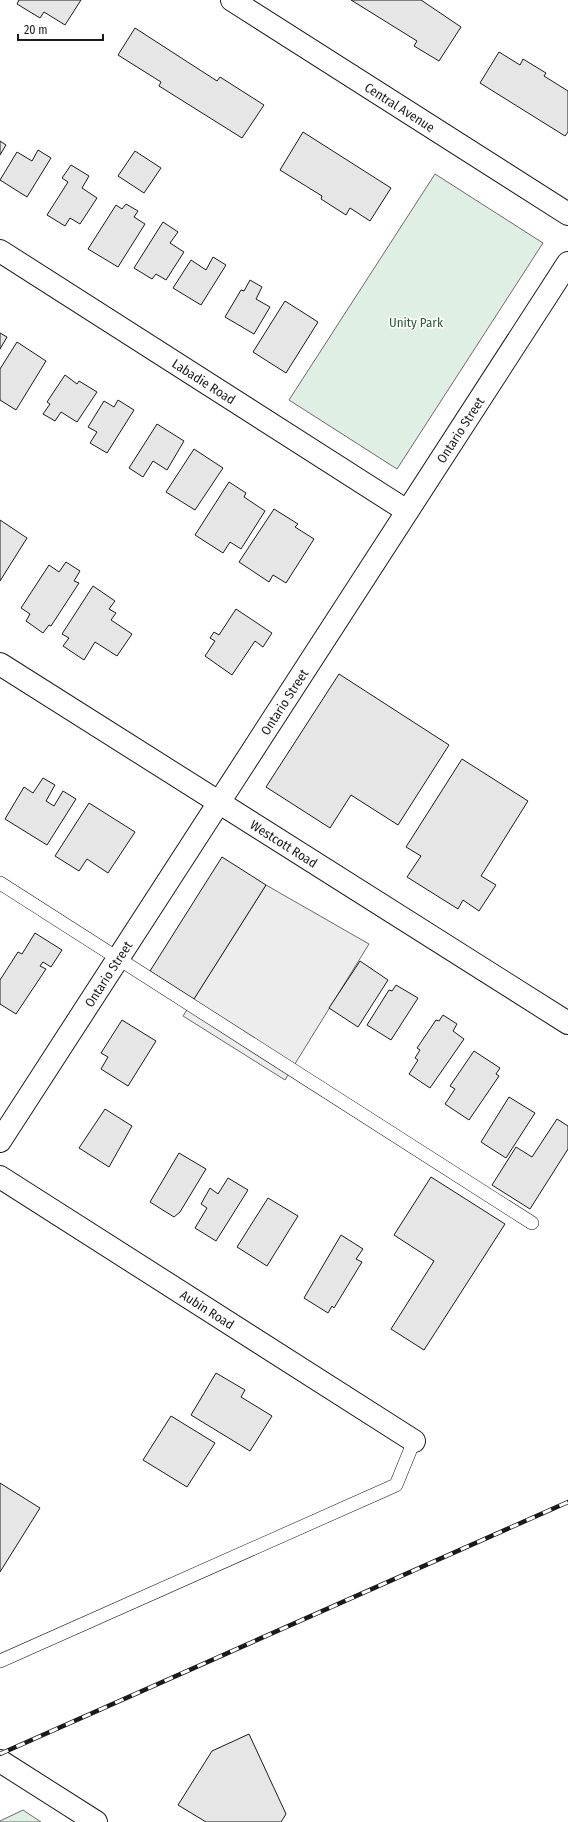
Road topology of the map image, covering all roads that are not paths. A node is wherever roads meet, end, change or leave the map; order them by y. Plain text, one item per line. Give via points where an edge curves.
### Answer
1 (232, 0) edge
2 (568, 214) edge
3 (0, 251) edge
4 (568, 263) edge
5 (407, 511) junction
6 (0, 664) edge
7 (218, 804) junction
8 (0, 883) edge
9 (118, 958) junction
10 (568, 1023) edge
11 (0, 1141) edge
12 (0, 1177) edge
13 (532, 1223) dead end
14 (414, 1441) joint
15 (0, 1661) edge
16 (0, 1761) edge
17 (96, 1822) edge

1 - 2 street, Central Avenue
3 - 5 street, Labadie Road
4 - 5 street, Ontario Street
5 - 7 street, Ontario Street
6 - 7 street, Westcott Road
7 - 9 street, Ontario Street
7 - 10 street, Westcott Road
8 - 9 lane
9 - 11 street, Ontario Street
9 - 13 lane
12 - 14 street, Aubin Road
14 - 15 lane via 396,1485
16 - 17 street

